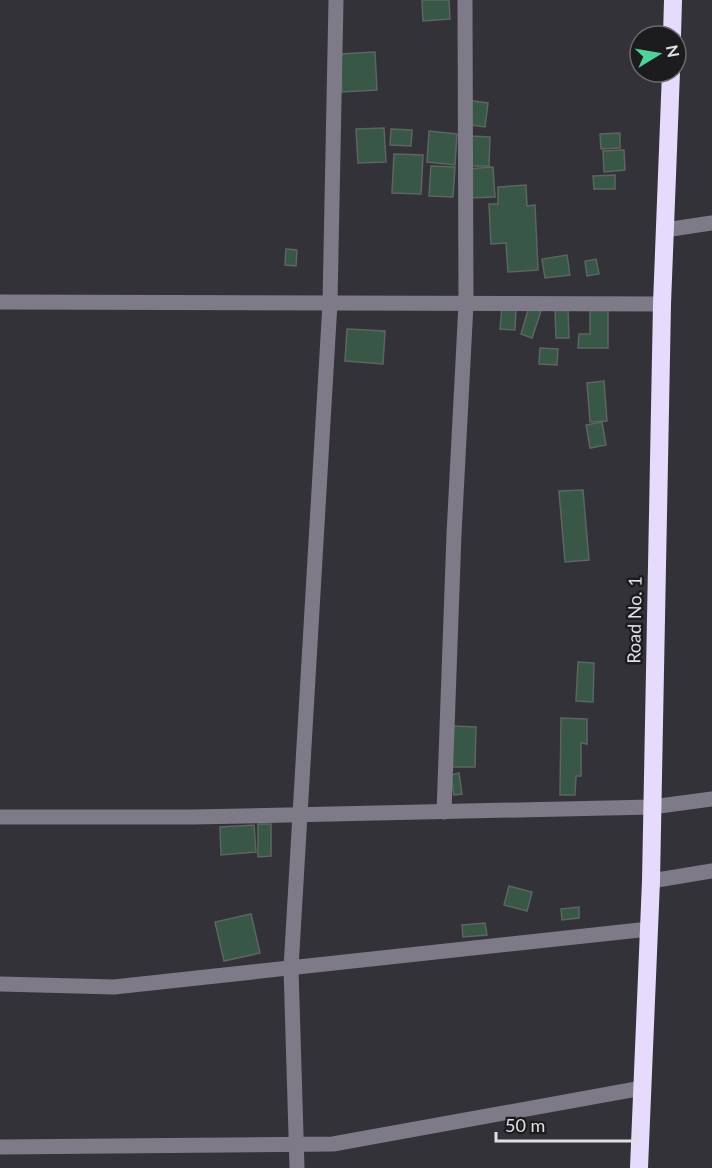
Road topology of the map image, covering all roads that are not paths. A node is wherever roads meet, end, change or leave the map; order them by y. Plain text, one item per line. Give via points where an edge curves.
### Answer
1 (336, 0) edge
2 (465, 0) edge
3 (673, 0) edge
4 (672, 24) edge
5 (670, 84) edge
6 (712, 223) edge
7 (665, 230) junction
8 (0, 302) edge
9 (330, 303) junction
10 (466, 304) junction
11 (662, 304) junction
12 (712, 799) edge
13 (652, 807) junction
14 (444, 812) junction
15 (300, 815) junction
16 (0, 817) edge
17 (712, 871) edge
18 (651, 881) junction
19 (649, 929) junction
20 (291, 968) junction
21 (0, 984) edge
22 (642, 1088) junction
23 (297, 1144) junction
24 (0, 1147) edge
25 (297, 1168) edge
26 (639, 1168) edge

1 - 9 street
2 - 10 street
3 - 4 highway
5 - 7 highway, Road No. 1
6 - 7 street
7 - 11 highway, Road No. 1
8 - 9 street
9 - 10 street
9 - 15 street
10 - 11 street
10 - 14 street via 453,534
11 - 13 highway, Road No. 1
12 - 13 street
13 - 14 street
13 - 18 highway, Road No. 1
14 - 15 street
15 - 16 street
15 - 20 street
17 - 18 street
18 - 19 highway, Road No. 1
19 - 20 street
19 - 22 highway, Road No. 1
20 - 21 street via 114,987
20 - 23 street
22 - 23 street via 333,1144
22 - 26 highway, Road No. 1
23 - 24 street
23 - 25 street

